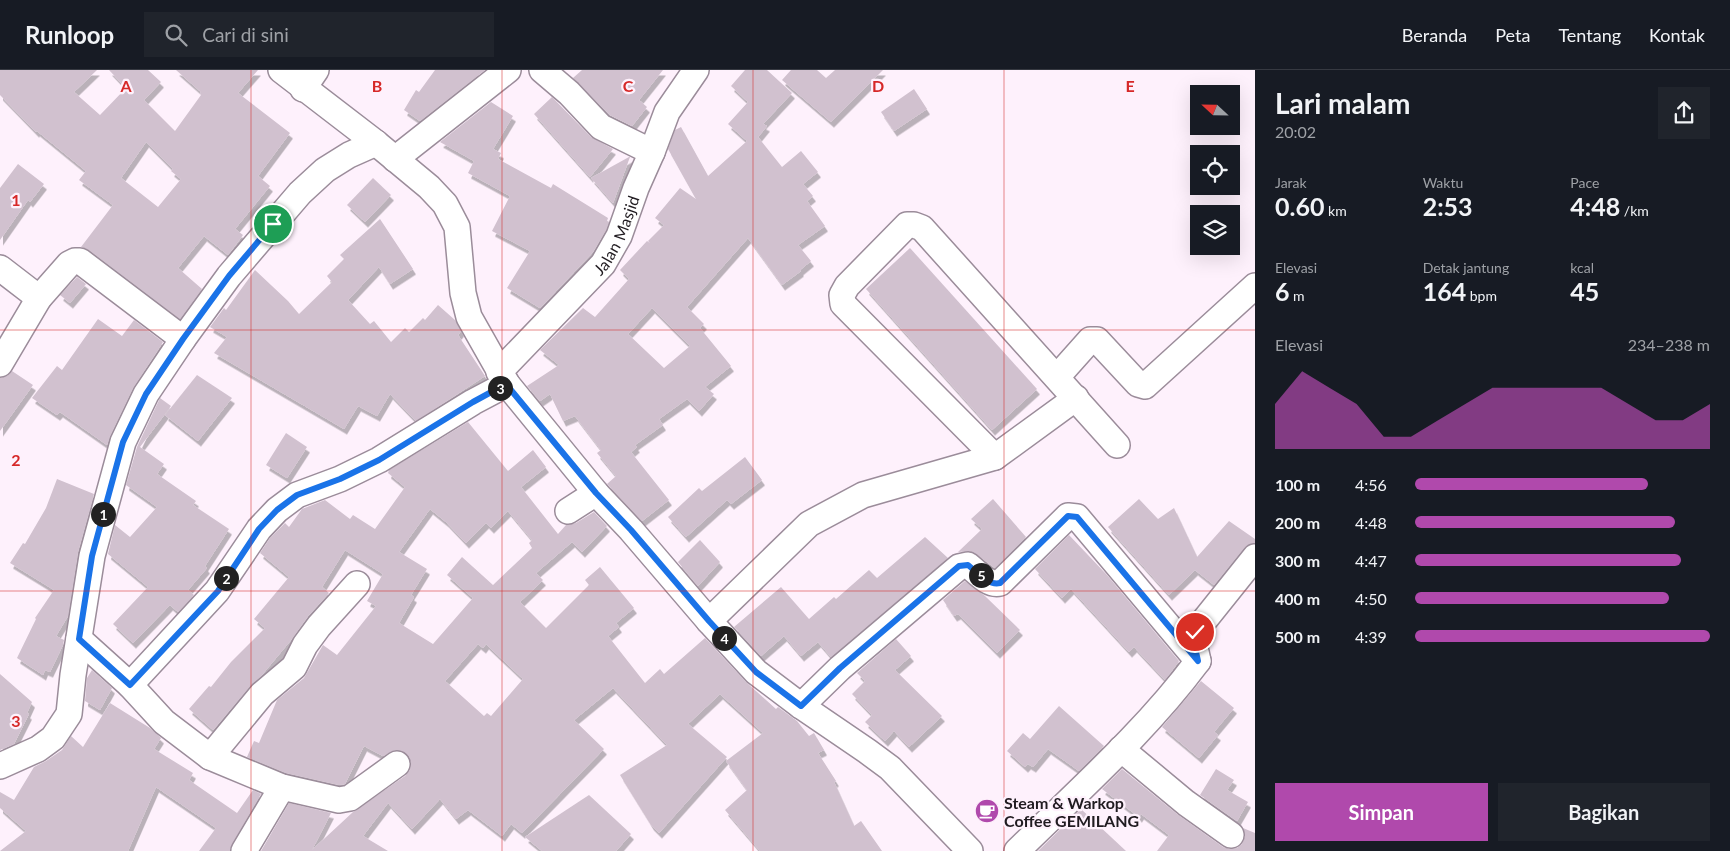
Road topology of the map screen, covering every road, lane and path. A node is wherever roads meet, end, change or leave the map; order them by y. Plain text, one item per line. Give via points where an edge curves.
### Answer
1 (280, 70) edge
2 (508, 70) edge
3 (542, 70) edge
4 (696, 70) edge
5 (309, 79) edge
6 (376, 143) junction
7 (652, 152) junction
8 (395, 159) junction
9 (0, 268) edge
10 (1255, 286) edge
11 (39, 298) junction
12 (183, 339) junction
13 (0, 364) edge
14 (1057, 377) junction
15 (503, 378) junction
16 (1076, 398) junction
17 (1117, 445) dead end
18 (995, 457) junction
19 (596, 493) junction
20 (568, 511) dead end
21 (1255, 557) edge
22 (357, 584) dead end
23 (709, 621) junction
24 (79, 639) junction
25 (1198, 661) junction
26 (130, 685) junction
27 (801, 706) junction
28 (1121, 749) junction
29 (210, 758) junction
30 (397, 764) dead end
31 (0, 766) edge
32 (282, 788) junction
33 (1231, 835) dead end
34 (244, 851) edge
35 (970, 851) edge
36 (1017, 851) edge

1 - 5 street
2 - 8 street
3 - 7 street via 601,127
4 - 7 street, Jalan Masjid via 667,112
5 - 6 street
6 - 8 street
6 - 12 street via 325,170 300,193 229,276
7 - 15 street, Jalan Masjid via 619,236 603,264
8 - 15 street via 445,204 457,227 463,293 469,318
9 - 11 street
10 - 14 street via 1145,386 1138,384 1093,339
11 - 12 street via 69,264 80,261
11 - 13 street
12 - 24 street via 146,394 123,442 92,556
14 - 16 street
14 - 18 street via 922,228 907,225 847,286 842,295 843,304
15 - 19 street
15 - 26 street, Jalan Masjid via 473,402 379,460 297,495 277,510 259,529 218,591
16 - 17 street
16 - 18 street
18 - 23 street via 863,495 809,524
19 - 20 street
19 - 23 street
21 - 25 street via 1195,632
22 - 29 street via 305,644 294,666 262,694
23 - 27 street via 756,672
24 - 26 street
24 - 31 street via 67,719 53,738 38,749
25 - 27 street via 1077,517 1068,516 1000,583 990,582 968,565 959,566 840,668
25 - 28 street
26 - 29 street via 164,722
27 - 35 street via 890,768
28 - 33 street via 1186,803
28 - 36 street
29 - 32 street
30 - 32 street via 350,798 339,800
32 - 34 street

